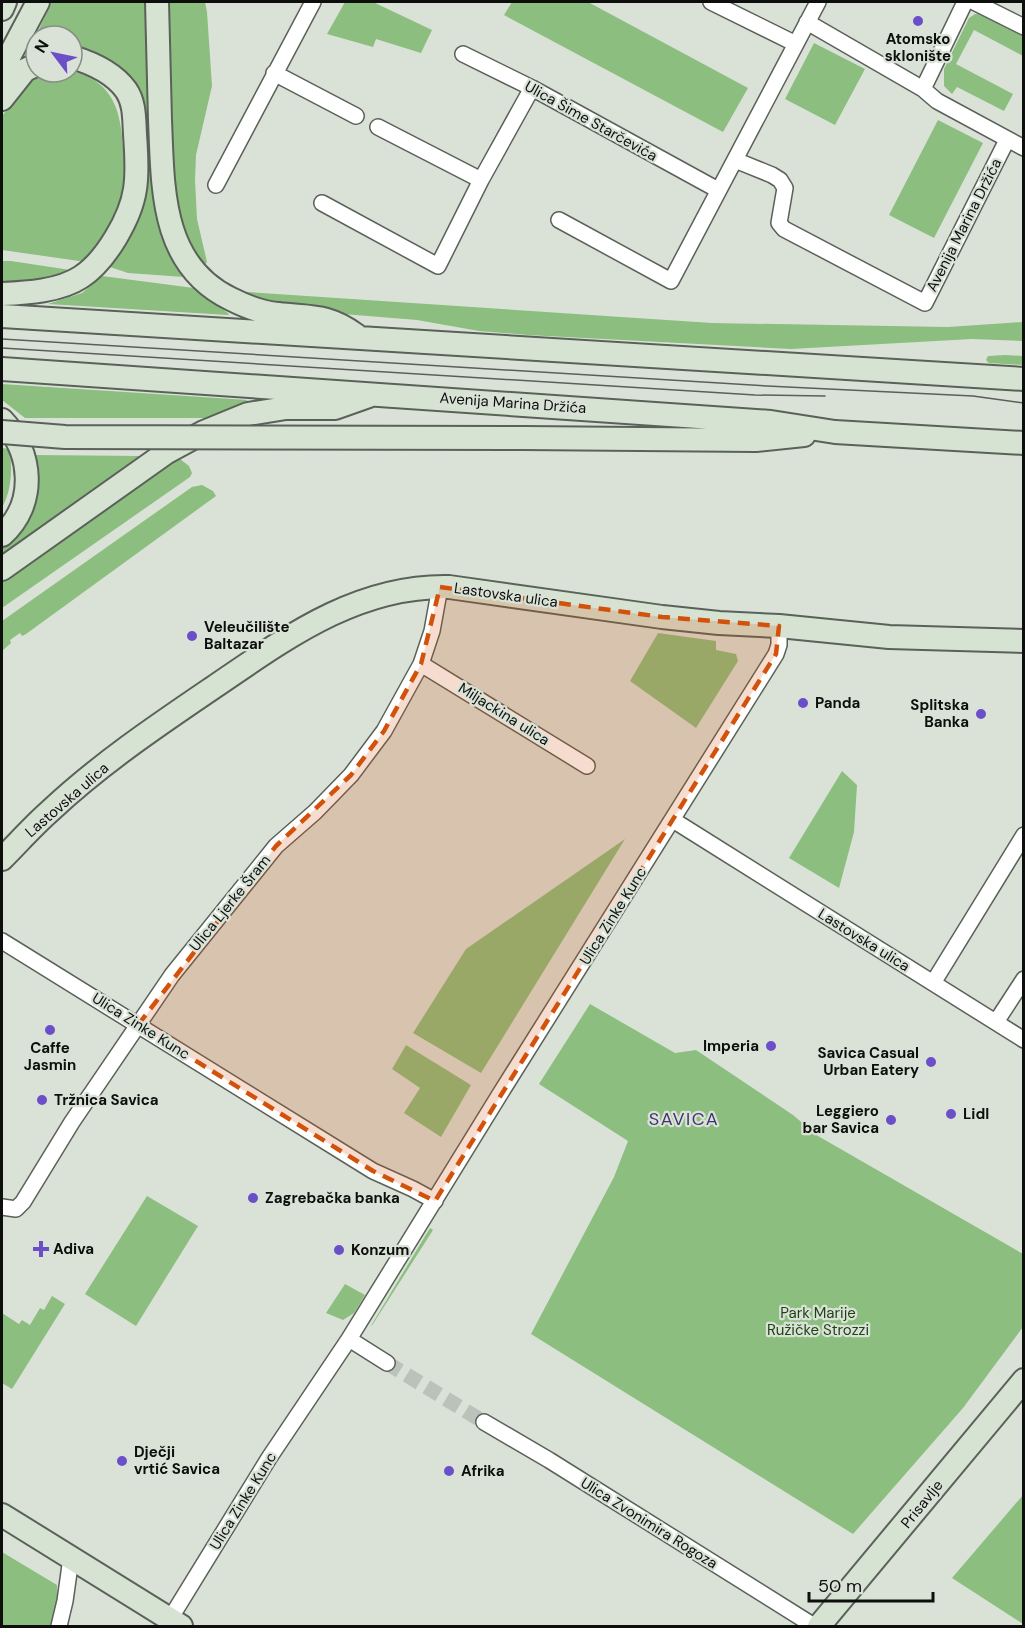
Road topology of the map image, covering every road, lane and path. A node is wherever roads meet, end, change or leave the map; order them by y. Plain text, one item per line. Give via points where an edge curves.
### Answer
1 (5, 2) edge
2 (38, 2) edge
3 (157, 2) edge
4 (313, 2) edge
5 (711, 2) edge
6 (818, 2) edge
7 (965, 2) edge
8 (974, 2) edge
9 (2, 9) edge
10 (807, 22) junction
11 (1023, 27) edge
12 (796, 44) junction
13 (463, 54) dead end
14 (84, 60) edge
15 (2, 70) edge
16 (24, 71) edge
17 (274, 73) junction
18 (532, 88) junction
19 (923, 89) junction
20 (2, 99) edge
21 (356, 116) dead end
22 (378, 127) dead end
23 (1007, 140) junction
24 (1023, 148) edge
25 (735, 160) junction
26 (481, 180) junction
27 (216, 185) dead end
28 (718, 190) junction
29 (322, 203) dead end
30 (559, 220) dead end
31 (2, 294) edge
32 (2, 316) edge
33 (359, 337) junction
34 (2, 369) edge
35 (1023, 380) edge
36 (375, 393) junction
37 (2, 420) edge
38 (2, 432) edge
39 (835, 432) junction
40 (1023, 443) edge
41 (2, 535) edge
42 (2, 569) edge
43 (440, 587) junction
44 (779, 626) junction
45 (1023, 641) edge
46 (421, 664) junction
47 (587, 766) dead end
48 (673, 820) junction
49 (1023, 835) edge
50 (2, 859) edge
51 (2, 941) edge
52 (1023, 979) edge
53 (933, 983) junction
54 (996, 1022) junction
55 (138, 1025) junction
56 (1023, 1040) edge
57 (435, 1201) junction
58 (2, 1208) edge
59 (349, 1339) junction
60 (387, 1363) tunnel mouth
61 (1023, 1380) edge
62 (484, 1422) tunnel mouth
63 (2, 1515) edge
64 (70, 1558) junction
65 (175, 1623) edge
66 (60, 1626) edge
67 (814, 1626) edge
68 (819, 1626) edge

1 - 9 main road
2 - 15 main road
3 - 33 main road via 164,199 185,258 207,283 230,298 277,314 330,320
4 - 17 street
5 - 12 street
6 - 10 street
7 - 19 street
8 - 11 street
10 - 12 street
10 - 19 street
12 - 25 street
13 - 18 street, Ulica Šime Starčevića
14 - 31 main road via 114,77 132,103 137,172 132,204 108,249 82,277 47,289
16 - 20 main road
17 - 21 street
17 - 27 street
18 - 26 street
18 - 28 street, Ulica Šime Starčevića
19 - 23 street
22 - 26 street
23 - 24 street
23 - 25 street, Avenija Marina Držića via 925,303 784,229 779,223 785,188 780,180
25 - 28 street
26 - 29 street via 438,266
28 - 30 street via 671,281
32 - 33 main road
33 - 35 main road
34 - 36 main road, Avenija Marina Držića
36 - 39 main road, Avenija Marina Držića via 771,422
36 - 42 main road via 335,408 286,408 248,414 204,432 167,452
37 - 41 main road via 24,454 27,477 20,511
38 - 39 main road, bridge via 77,437 756,440
39 - 40 main road, Avenija Marina Držića
43 - 44 main road, Lastovska ulica via 662,617
43 - 46 street, Ulica Ljerke Šram
43 - 50 main road, Lastovska ulica via 372,597 302,628 178,711 94,774
44 - 45 main road, Lastovska ulica via 889,637
44 - 48 street, Ulica Zinke Kunc via 776,654
46 - 47 street, Miljackina ulica
46 - 55 street, Ulica Ljerke Šram via 401,704 365,757 315,812 276,846 185,958
48 - 53 street, Lastovska ulica
48 - 57 street, Ulica Zinke Kunc
49 - 53 street
51 - 55 street, Ulica Zinke Kunc
52 - 54 street
53 - 54 street, Lastovska ulica
54 - 56 street, Lastovska ulica
55 - 57 street, Ulica Zinke Kunc via 373,1172
55 - 58 street, Ulica Ljerke Šram via 23,1202 16,1209
57 - 59 street, Ulica Zinke Kunc
59 - 60 street
59 - 65 street, Ulica Zinke Kunc via 269,1458
61 - 68 main road, Prisavlje
62 - 67 street, Ulica Zvonimira Rogoza
63 - 64 main road
64 - 65 main road
64 - 66 street

